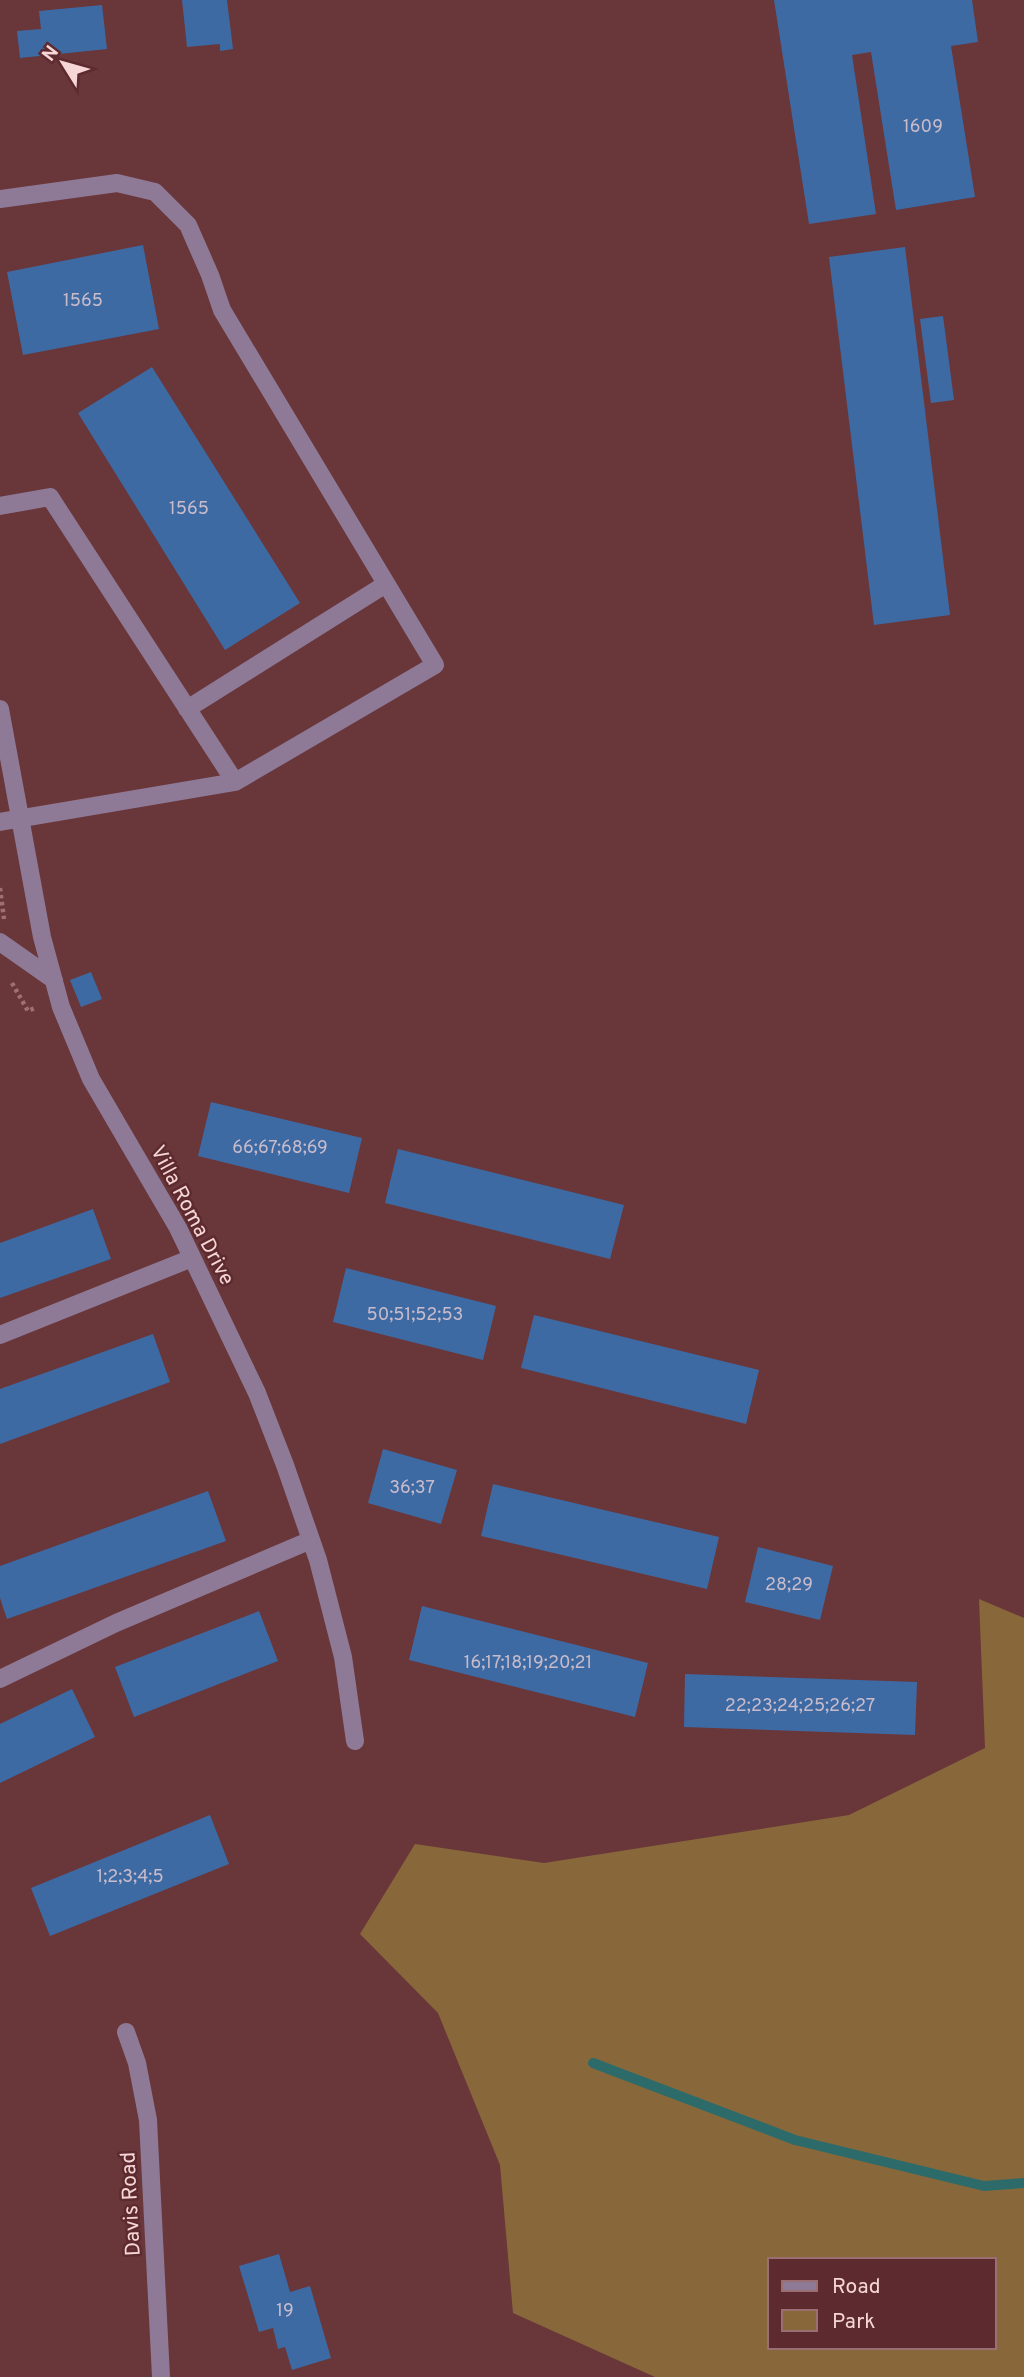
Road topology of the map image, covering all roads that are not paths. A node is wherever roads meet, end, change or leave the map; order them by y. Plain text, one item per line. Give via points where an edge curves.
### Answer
1 (0, 199) edge
2 (0, 506) edge
3 (386, 584) junction
4 (0, 709) edge
5 (187, 709) junction
6 (235, 782) junction
7 (19, 819) junction
8 (0, 822) edge
9 (0, 942) edge
10 (54, 980) junction
11 (192, 1258) junction
12 (0, 1335) edge
13 (311, 1539) junction
14 (0, 1679) edge
15 (355, 1741) dead end
16 (126, 2032) dead end
17 (161, 2377) edge

1 - 3 street via 117,183 155,192 188,225 222,310
2 - 5 street via 50,497
3 - 5 street
3 - 6 street via 435,665
4 - 7 street, Villa Roma Drive
5 - 6 street
6 - 7 street
7 - 8 street
7 - 10 street, Villa Roma Drive
9 - 10 street
10 - 11 street, Villa Roma Drive via 91,1079
11 - 12 street
11 - 13 street, Villa Roma Drive via 257,1393
13 - 14 street
13 - 15 street, Villa Roma Drive via 343,1657
16 - 17 street, Davis Road via 148,2120

